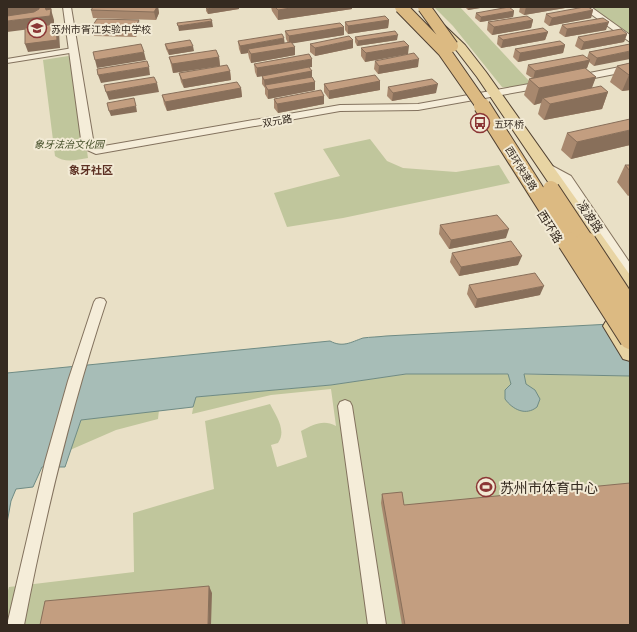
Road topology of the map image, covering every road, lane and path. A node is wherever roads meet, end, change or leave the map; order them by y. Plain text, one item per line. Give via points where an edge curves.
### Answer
1 (67, 7) edge
2 (391, 7) edge
3 (395, 7) edge
4 (401, 7) edge
5 (412, 7) edge
6 (419, 7) edge
7 (424, 7) edge
8 (585, 7) edge
9 (433, 39) junction
10 (630, 39) edge
11 (452, 46) junction
12 (74, 50) junction
13 (7, 61) edge
14 (630, 68) edge
15 (495, 93) junction
16 (471, 98) junction
17 (545, 166) junction
18 (630, 274) edge
19 (630, 290) edge
20 (100, 302) dead end
21 (630, 309) edge
22 (630, 340) edge
23 (630, 353) edge
24 (345, 406) dead end
25 (15, 625) edge
26 (378, 625) edge

1 - 12 street, 双元路
2 - 9 highway, bridge
3 - 16 main road, 西环路 via 438,52
4 - 9 highway, 西环快速路, bridge
5 - 11 highway, 西环快速路, bridge
6 - 15 main road via 461,48
7 - 11 highway, bridge
8 - 10 street
9 - 22 highway, 西环快速路, bridge via 467,82
11 - 21 highway, 西环快速路, bridge via 480,81
12 - 13 street
12 - 16 street, 双元路 via 87,139 89,147 96,151 340,108 418,107
14 - 15 street, 双元路
15 - 16 street, 双元路
15 - 17 main road
16 - 23 main road, 西环路
17 - 18 street, 凌波路 via 567,179
17 - 19 main road
20 - 25 street via 82,354 49,475
24 - 26 street

